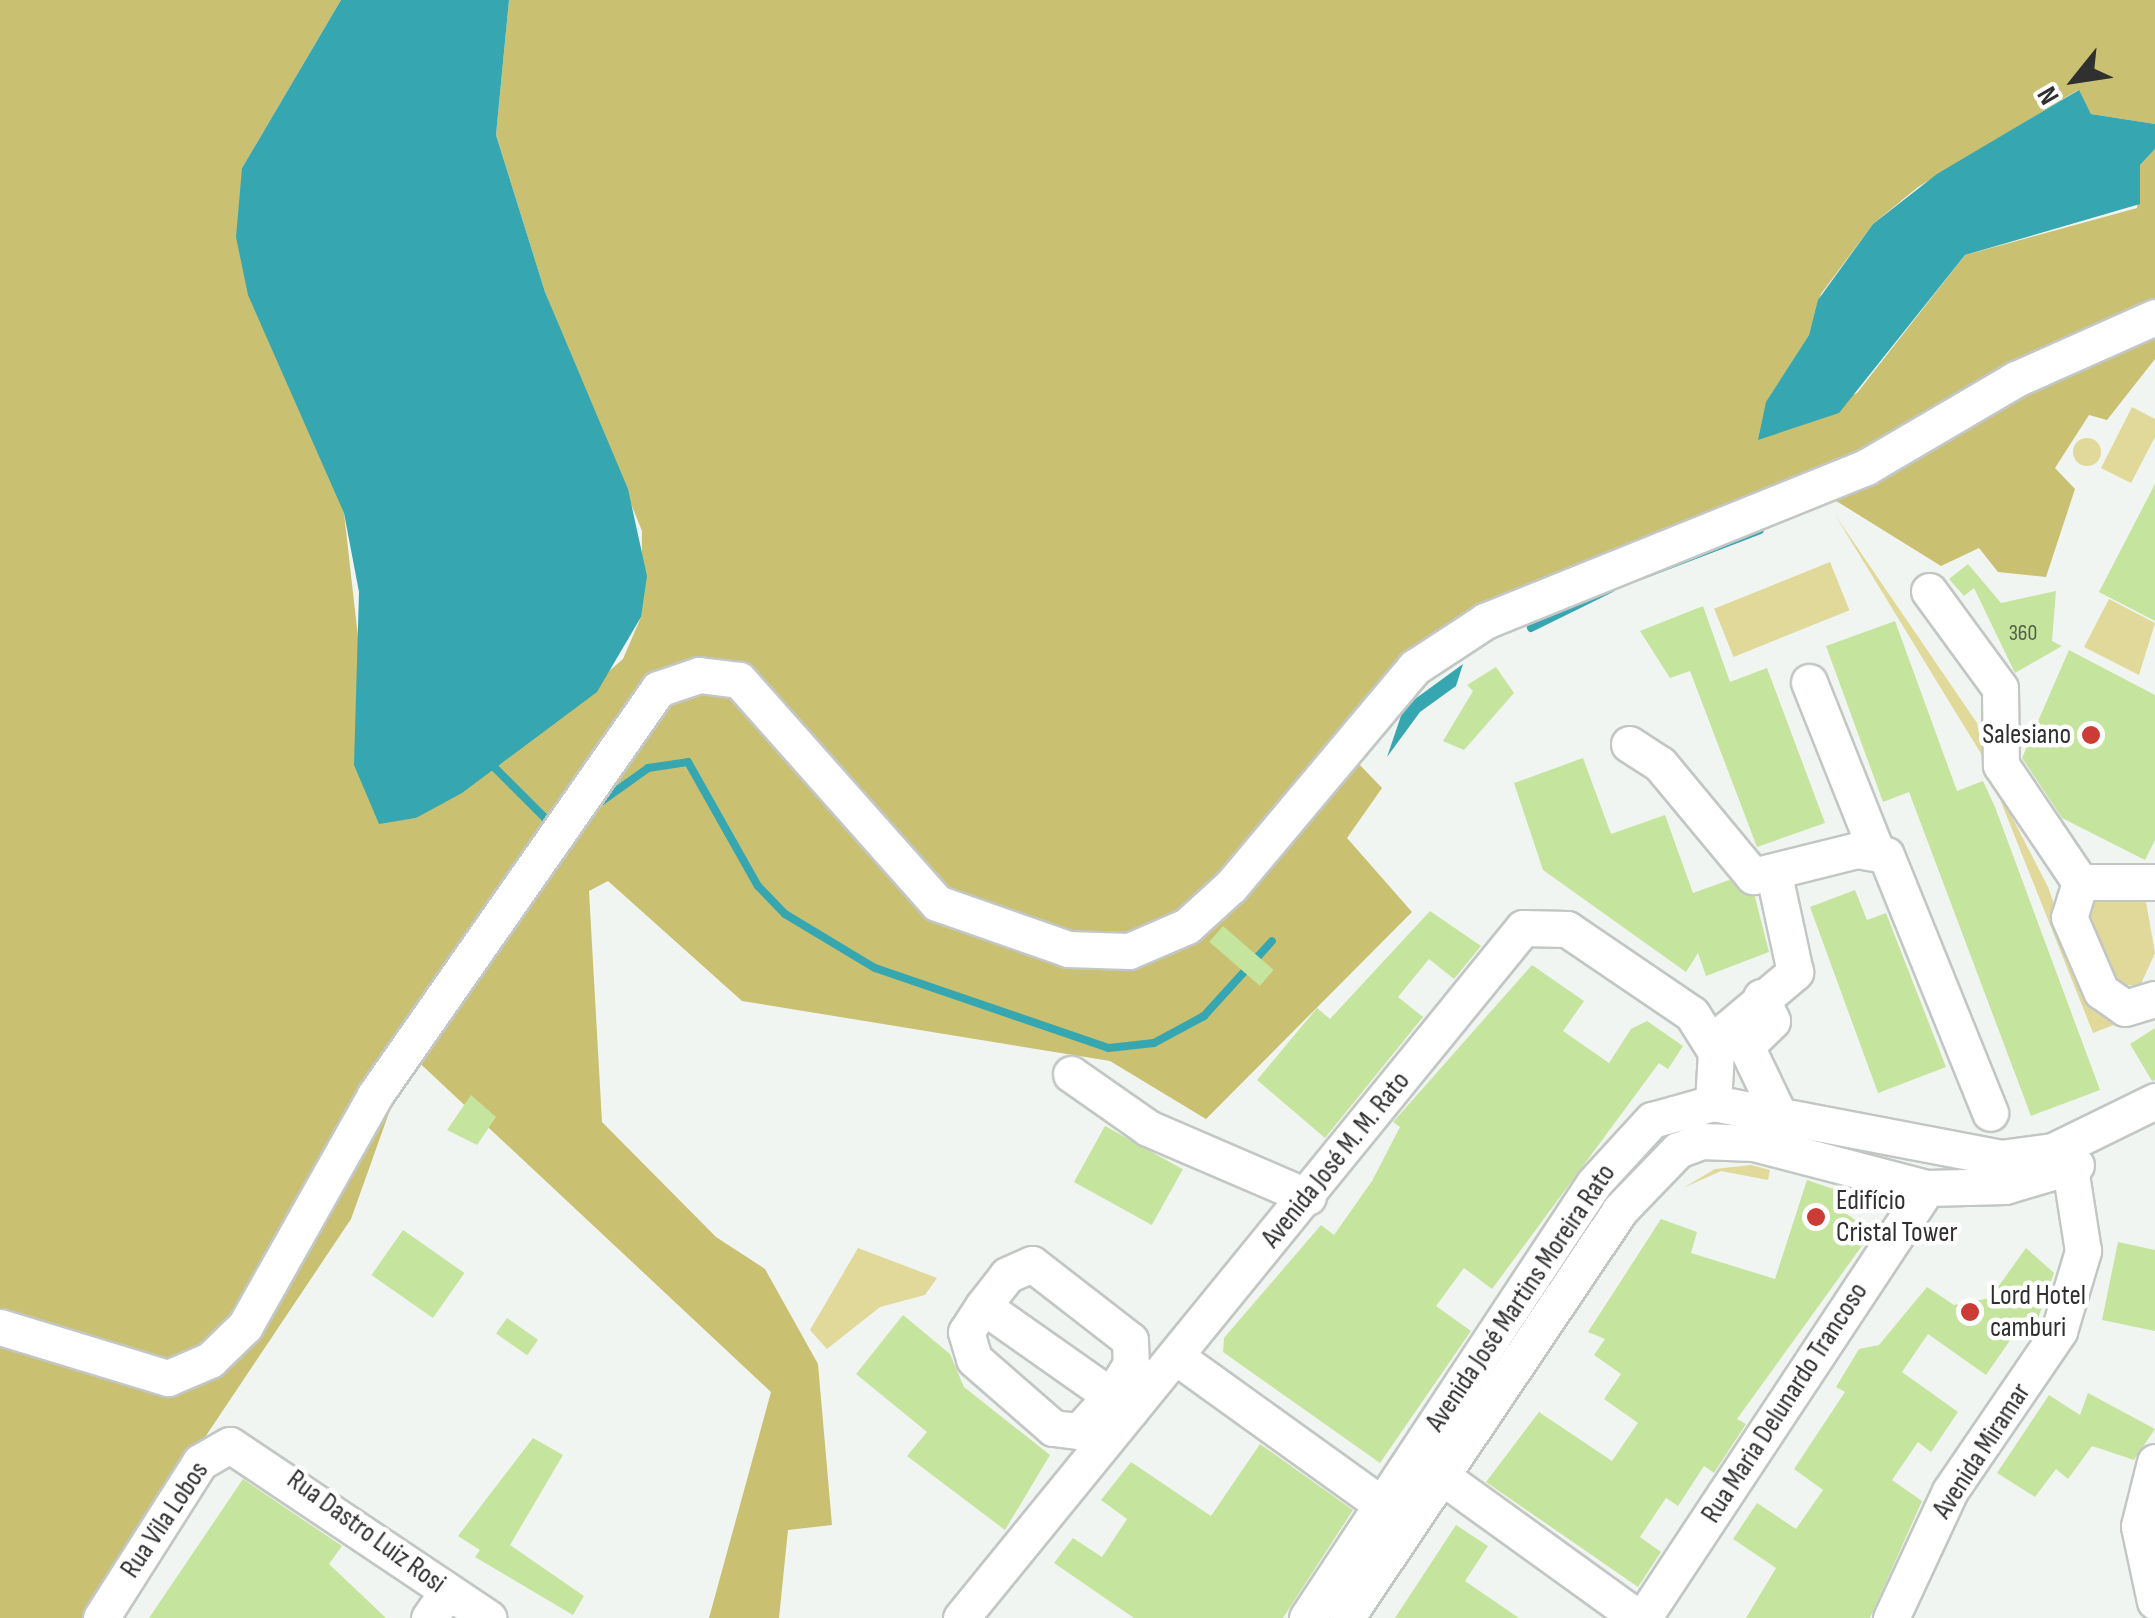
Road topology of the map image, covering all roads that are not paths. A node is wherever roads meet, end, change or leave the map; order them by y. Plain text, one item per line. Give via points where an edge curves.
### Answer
1 (2155, 317) edge
2 (1928, 591) dead end
3 (1809, 682) dead end
4 (1629, 744) dead end
5 (1875, 848) junction
6 (1774, 875) junction
7 (2080, 882) junction
8 (2155, 882) edge
9 (1762, 998) junction
10 (2155, 998) edge
11 (1712, 1042) junction
12 (1071, 1074) dead end
13 (2155, 1102) edge
14 (1713, 1103) junction
15 (1990, 1114) dead end
16 (1780, 1117) junction
17 (2155, 1125) edge
18 (2070, 1168) junction
19 (1927, 1188) junction
20 (1308, 1197) junction
21 (983, 1306) junction
22 (0, 1327) edge
23 (1176, 1356) junction
24 (1121, 1404) junction
25 (1433, 1430) junction
26 (243, 1447) joint
27 (2155, 1462) edge
28 (1439, 1482) junction
29 (1382, 1501) junction
30 (1393, 1551) junction
31 (2155, 1601) edge
32 (438, 1604) edge
33 (101, 1618) edge
34 (488, 1618) edge
35 (961, 1618) edge
36 (1307, 1618) edge
37 (1346, 1618) edge
38 (1640, 1618) edge
39 (1891, 1618) edge

1 - 22 street via 2016,379 1866,467 1485,621 1415,667 1231,886 1187,926 1129,952 1068,949 937,903 739,680 699,675 658,688 375,1094 234,1338 190,1371 150,1377
2 - 7 street via 2000,688 1997,746 2012,793
3 - 5 street
4 - 6 street via 1660,764 1744,870
5 - 6 street
5 - 15 street via 1896,874
6 - 9 street via 1795,972
7 - 8 street
7 - 10 street via 2069,917 2102,991 2126,1008
9 - 11 street
9 - 16 street via 1772,1021 1746,1046
11 - 14 street
11 - 20 street, Avenida José M. M. Rato via 1676,1004 1567,929 1535,922
12 - 20 street via 1148,1128
13 - 16 street, Avenida José Martins Moreira Rato via 2053,1152 2000,1158
14 - 16 street, Avenida José Martins Moreira Rato
14 - 25 street, Avenida José Martins Moreira Rato via 1652,1120 1624,1146
17 - 18 street, Avenida José Martins Moreira Rato
18 - 19 street, Avenida José Martins Moreira Rato via 2005,1186
18 - 39 street, Avenida Miramar via 2083,1251 2060,1331 1950,1491
19 - 28 street, Avenida José Martins Moreira Rato via 1754,1144 1701,1141 1678,1150 1619,1211
19 - 38 street, Rua Maria Delunardo Trancoso
20 - 23 street, Avenida José M. M. Rato
21 - 24 street
21 - 24 street via 966,1332 974,1359 1053,1428 1079,1431
21 - 24 street via 1007,1274 1032,1264 1130,1340
23 - 24 street, Avenida José M. M. Rato
23 - 29 street
24 - 35 street, Avenida José M. M. Rato
25 - 28 street via 1425,1460
25 - 29 street, Avenida José Martins Moreira Rato
26 - 32 street, Rua Dastro Luiz Rosi
26 - 33 street, Rua Vila Lobos via 219,1447 200,1462
27 - 31 street via 2138,1526
28 - 30 street, Avenida José Martins Moreira Rato
28 - 38 street
29 - 30 street via 1396,1509
29 - 36 street, Avenida José Martins Moreira Rato
30 - 37 street, Avenida José Martins Moreira Rato
32 - 34 street, Rua Dastro Luiz Rosi

